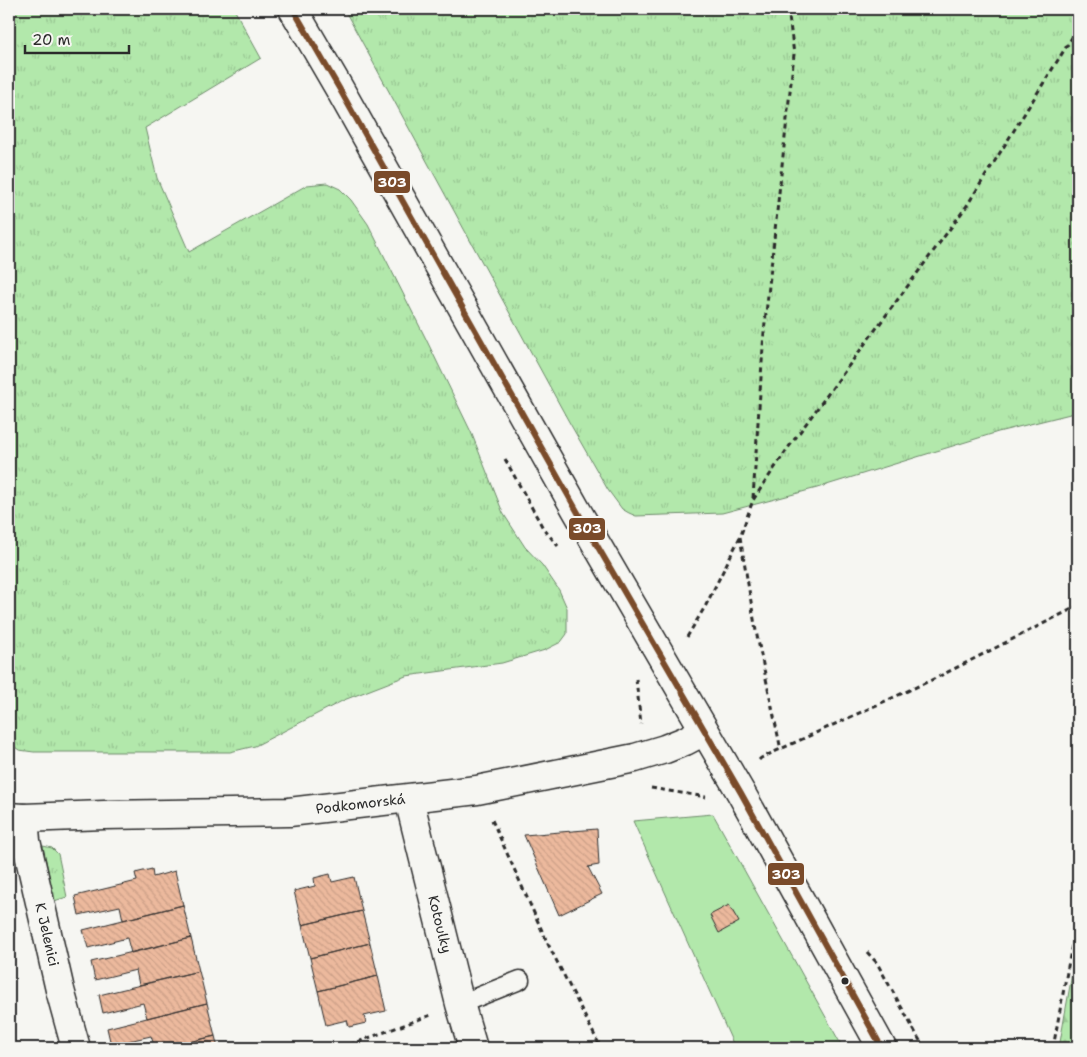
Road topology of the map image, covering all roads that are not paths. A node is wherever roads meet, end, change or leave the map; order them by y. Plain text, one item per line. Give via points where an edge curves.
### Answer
1 (292, 9) edge
2 (704, 731) junction
3 (409, 799) junction
4 (16, 818) edge
5 (520, 980) dead end
6 (460, 1004) junction
7 (76, 1048) edge
8 (473, 1048) edge
9 (882, 1048) edge

1 - 2 main road
2 - 3 main road, Podkomorská via 665,749 635,758 477,790
2 - 9 main road
3 - 4 main road, Podkomorská via 289,812
3 - 6 main road, Kotoulky
4 - 7 main road, K Jelenici via 26,841
5 - 6 lane
6 - 8 main road, Kotoulky

